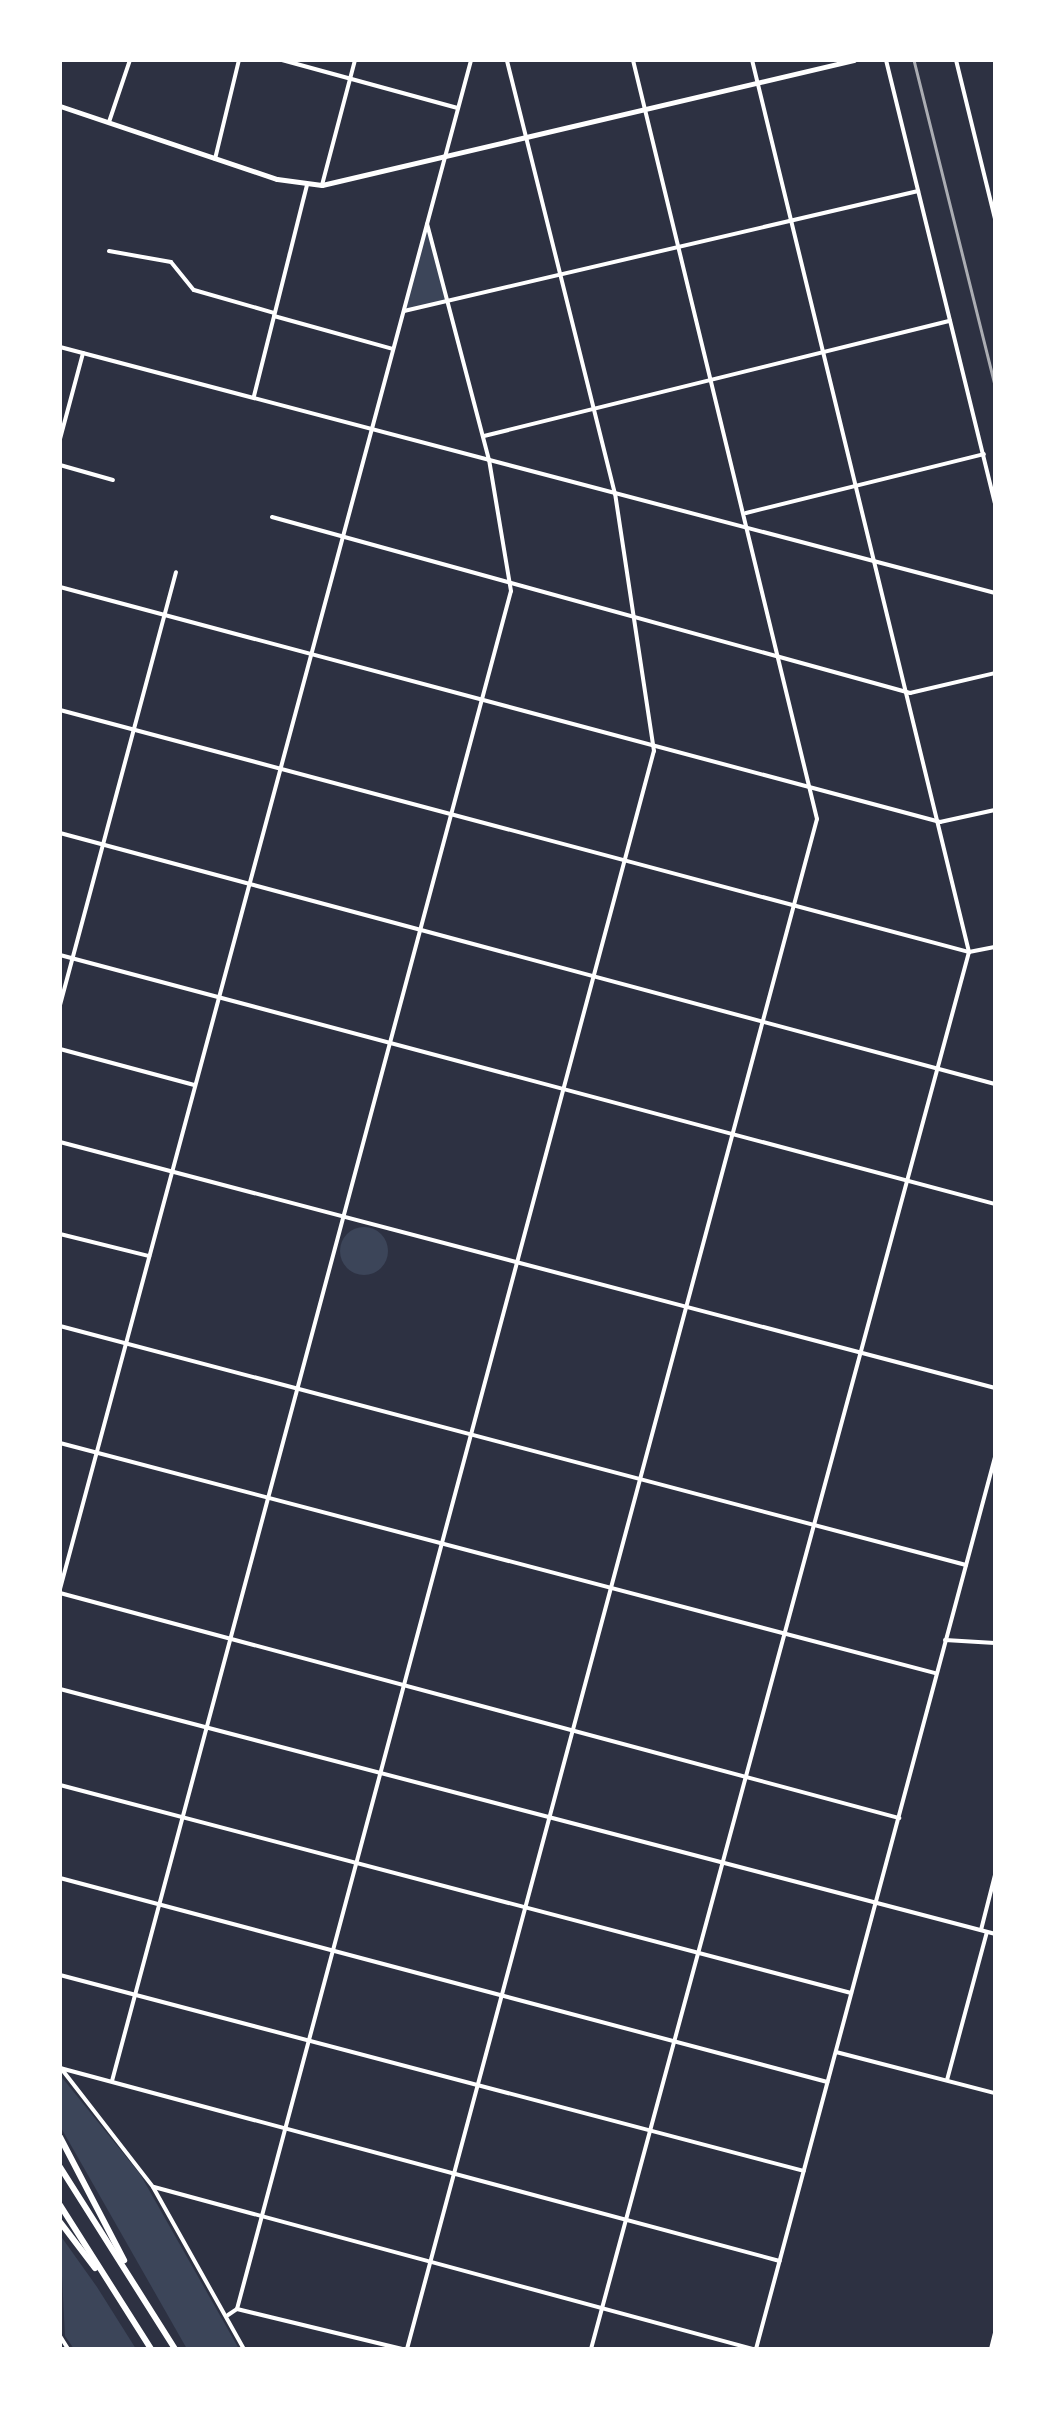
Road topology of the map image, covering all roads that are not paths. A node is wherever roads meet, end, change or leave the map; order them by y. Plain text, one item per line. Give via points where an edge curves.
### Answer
1 (130, 60) edge
2 (240, 60) edge
3 (282, 60) edge
4 (355, 60) edge
5 (471, 60) edge
6 (507, 60) edge
7 (633, 60) edge
8 (752, 60) edge
9 (851, 60) edge
10 (886, 60) edge
11 (956, 60) edge
12 (350, 79) junction
13 (758, 82) junction
14 (60, 106) edge
15 (458, 108) junction
16 (645, 111) junction
17 (109, 122) junction
18 (528, 141) junction
19 (215, 159) junction
20 (442, 163) junction
21 (995, 168) edge
22 (983, 172) junction
23 (307, 185) junction
24 (322, 185) junction
25 (918, 190) junction
26 (792, 218) junction
27 (995, 220) edge
28 (427, 224) junction
29 (677, 246) junction
30 (109, 251) dead end
31 (561, 274) junction
32 (447, 301) junction
33 (404, 311) junction
34 (274, 314) junction
35 (950, 320) junction
36 (60, 347) edge
37 (393, 349) junction
38 (84, 353) junction
39 (825, 353) junction
40 (709, 380) junction
41 (254, 396) junction
42 (594, 408) junction
43 (373, 426) junction
44 (482, 436) junction
45 (60, 439) edge
46 (984, 454) junction
47 (489, 460) junction
48 (60, 466) edge
49 (113, 480) dead end
50 (858, 486) junction
51 (615, 494) junction
52 (995, 503) edge
53 (744, 514) junction
54 (272, 517) dead end
55 (746, 526) junction
56 (343, 537) junction
57 (875, 560) junction
58 (176, 572) dead end
59 (512, 584) junction
60 (60, 587) edge
61 (995, 593) edge
62 (164, 614) junction
63 (634, 616) junction
64 (312, 652) junction
65 (778, 656) junction
66 (995, 673) edge
67 (910, 693) junction
68 (483, 701) junction
69 (60, 710) edge
70 (134, 730) junction
71 (654, 745) junction
72 (280, 770) junction
73 (811, 788) junction
74 (995, 810) edge
75 (451, 815) junction
76 (940, 822) junction
77 (60, 833) edge
78 (103, 844) junction
79 (623, 860) junction
80 (248, 882) junction
81 (793, 906) junction
82 (421, 930) junction
83 (995, 947) edge
84 (969, 952) junction
85 (60, 954) edge
86 (73, 958) junction
87 (592, 976) junction
88 (218, 998) junction
89 (60, 1005) edge
90 (763, 1020) junction
91 (388, 1045) junction
92 (60, 1049) edge
93 (939, 1069) junction
94 (194, 1084) junction
95 (995, 1084) edge
96 (562, 1091) junction
97 (732, 1135) junction
98 (60, 1142) edge
99 (172, 1170) junction
100 (904, 1180) junction
101 (995, 1204) edge
102 (344, 1214) junction
103 (60, 1234) edge
104 (149, 1256) junction
105 (516, 1258) junction
106 (686, 1307) junction
107 (60, 1326) edge
108 (126, 1343) junction
109 (859, 1354) junction
110 (298, 1387) junction
111 (995, 1388) edge
112 (470, 1432) junction
113 (60, 1443) edge
114 (96, 1454) junction
115 (995, 1457) edge
116 (640, 1478) junction
117 (268, 1498) junction
118 (813, 1522) junction
119 (440, 1542) junction
120 (966, 1565) junction
121 (610, 1590) junction
122 (60, 1591) edge
123 (785, 1635) junction
124 (230, 1638) junction
125 (944, 1640) junction
126 (995, 1643) edge
127 (935, 1673) junction
128 (402, 1686) junction
129 (60, 1689) edge
130 (206, 1728) junction
131 (572, 1731) junction
132 (378, 1774) junction
133 (746, 1778) junction
134 (60, 1785) edge
135 (182, 1818) junction
136 (899, 1818) junction
137 (549, 1819) junction
138 (354, 1863) junction
139 (722, 1868) junction
140 (995, 1875) edge
141 (60, 1878) edge
142 (159, 1904) junction
143 (876, 1904) junction
144 (525, 1908) junction
145 (984, 1931) junction
146 (995, 1934) edge
147 (331, 1950) junction
148 (699, 1953) junction
149 (60, 1975) edge
150 (136, 1993) junction
151 (852, 1993) junction
152 (502, 1996) junction
153 (307, 2039) junction
154 (674, 2042) junction
155 (836, 2052) junction
156 (60, 2067) edge
157 (946, 2080) junction
158 (112, 2082) junction
159 (827, 2082) junction
160 (478, 2084) junction
161 (995, 2093) edge
162 (283, 2128) junction
163 (650, 2130) junction
164 (60, 2137) edge
165 (60, 2168) edge
166 (804, 2171) junction
167 (454, 2174) junction
168 (154, 2187) junction
169 (60, 2205) edge
170 (260, 2216) junction
171 (626, 2220) junction
172 (60, 2222) edge
173 (780, 2261) junction
174 (430, 2262) junction
175 (137, 2288) junction
176 (602, 2308) junction
177 (126, 2309) junction
178 (237, 2309) junction
179 (228, 2314) junction
180 (995, 2333) edge
181 (60, 2336) edge
182 (68, 2349) edge
183 (151, 2349) edge
184 (175, 2349) edge
185 (244, 2349) edge
186 (405, 2349) edge
187 (591, 2349) edge
188 (754, 2349) edge
189 (990, 2349) edge

1 - 17 street
2 - 19 street
3 - 12 street
4 - 12 street
5 - 15 street
6 - 18 street
7 - 16 street
8 - 13 street
9 - 13 main road
10 - 25 street
11 - 22 street
12 - 15 street
12 - 24 street
13 - 16 main road
13 - 26 street
14 - 17 main road
15 - 20 street
16 - 18 main road
16 - 29 street
17 - 19 main road
18 - 20 main road
18 - 31 street
19 - 23 main road
20 - 24 main road
20 - 28 street
21 - 22 street
22 - 27 street
23 - 24 main road
23 - 34 street
25 - 26 street
25 - 35 street
26 - 29 street
26 - 39 street
28 - 32 street
28 - 33 street
29 - 31 street
29 - 40 street
30 - 34 street via 171,262 194,290
31 - 32 street
31 - 42 street
32 - 33 street
32 - 44 street
33 - 37 street
34 - 37 street
34 - 41 street
35 - 39 street
35 - 46 street
36 - 38 street
37 - 43 street
38 - 41 street
38 - 45 street
39 - 40 street
39 - 50 street
40 - 42 street
40 - 53 street
41 - 43 street
42 - 44 street
42 - 51 street
43 - 47 street
43 - 56 street
44 - 47 street
46 - 50 street
46 - 52 street
47 - 51 street
47 - 59 street
48 - 49 street
50 - 53 street
50 - 57 street
51 - 55 street
51 - 63 street
53 - 55 street
54 - 56 street
55 - 57 street
55 - 65 street
56 - 59 street
56 - 64 street
57 - 61 street
57 - 67 street
58 - 62 street
59 - 63 street
59 - 68 street
60 - 62 street
62 - 64 street
62 - 70 street
63 - 65 street
63 - 71 street
64 - 68 street
64 - 72 street
65 - 67 street
65 - 73 street
66 - 67 street
67 - 76 street
68 - 71 street
68 - 75 street
69 - 70 street
70 - 72 street
70 - 78 street
71 - 73 street
71 - 79 street
72 - 75 street
72 - 80 street
73 - 76 street
73 - 81 street via 816,827
74 - 76 street
75 - 79 street
75 - 82 street
76 - 84 street
77 - 78 street
78 - 80 street
78 - 86 street
79 - 81 street
79 - 87 street
80 - 82 street
80 - 88 street
81 - 84 street
81 - 90 street
82 - 87 street
82 - 91 street
83 - 84 street
84 - 93 street
85 - 86 street
86 - 88 street
86 - 89 street
87 - 90 street
87 - 96 street
88 - 91 street
88 - 94 street
90 - 93 street
90 - 97 street
91 - 96 street
91 - 102 street
92 - 94 street
93 - 95 street
93 - 100 street
94 - 99 street
96 - 97 street
96 - 105 street
97 - 100 street
97 - 106 street
98 - 99 street
99 - 102 street
99 - 104 street
100 - 101 street
100 - 109 street
102 - 105 street
102 - 110 street
103 - 104 street
104 - 108 street
105 - 106 street
105 - 112 street
106 - 109 street
106 - 116 street
107 - 108 street
108 - 110 street
108 - 114 street
109 - 111 street
109 - 118 street
110 - 112 street
110 - 117 street
112 - 116 street
112 - 119 street
113 - 114 street
114 - 117 street
114 - 122 street
115 - 120 street
116 - 118 street
116 - 121 street
117 - 119 street
117 - 124 street
118 - 120 street
118 - 123 street
119 - 121 street
119 - 128 street
120 - 125 street
121 - 123 street
121 - 131 street
122 - 124 street
123 - 127 street
123 - 133 street
124 - 128 street
124 - 130 street
125 - 126 street
125 - 127 street
127 - 136 street
128 - 131 street
128 - 132 street
129 - 130 street
130 - 132 street
130 - 135 street
131 - 133 street
131 - 137 street
132 - 137 street
132 - 138 street
133 - 136 street
133 - 139 street
134 - 135 street
135 - 138 street
135 - 142 street
136 - 143 street
137 - 139 street
137 - 144 street
138 - 144 street
138 - 147 street
139 - 143 street
139 - 148 street
140 - 145 street
141 - 142 street
142 - 147 street
142 - 150 street
143 - 145 street
143 - 151 street
144 - 148 street
144 - 152 street
145 - 146 street
145 - 157 street
147 - 152 street
147 - 153 street
148 - 151 street
148 - 154 street
149 - 150 street
150 - 153 street
150 - 158 street
151 - 155 street
152 - 154 street
152 - 160 street
153 - 160 street
153 - 162 street
154 - 159 street
154 - 163 street
155 - 157 street
155 - 159 street
156 - 158 street
156 - 168 street
157 - 161 street
158 - 162 street
159 - 166 street
160 - 163 street
160 - 167 street
162 - 167 street
162 - 170 street
163 - 166 street
163 - 171 street
164 - 175 highway
165 - 175 highway
166 - 173 street
167 - 171 street
167 - 174 street
168 - 170 street
168 - 179 street
169 - 177 highway
170 - 174 street
170 - 178 street
171 - 173 street
171 - 176 street
172 - 177 highway
173 - 188 street
174 - 176 street
174 - 186 street
175 - 184 highway
176 - 187 street
176 - 188 street
177 - 183 highway
178 - 179 street
178 - 186 street
179 - 185 street
180 - 189 street
181 - 182 street

